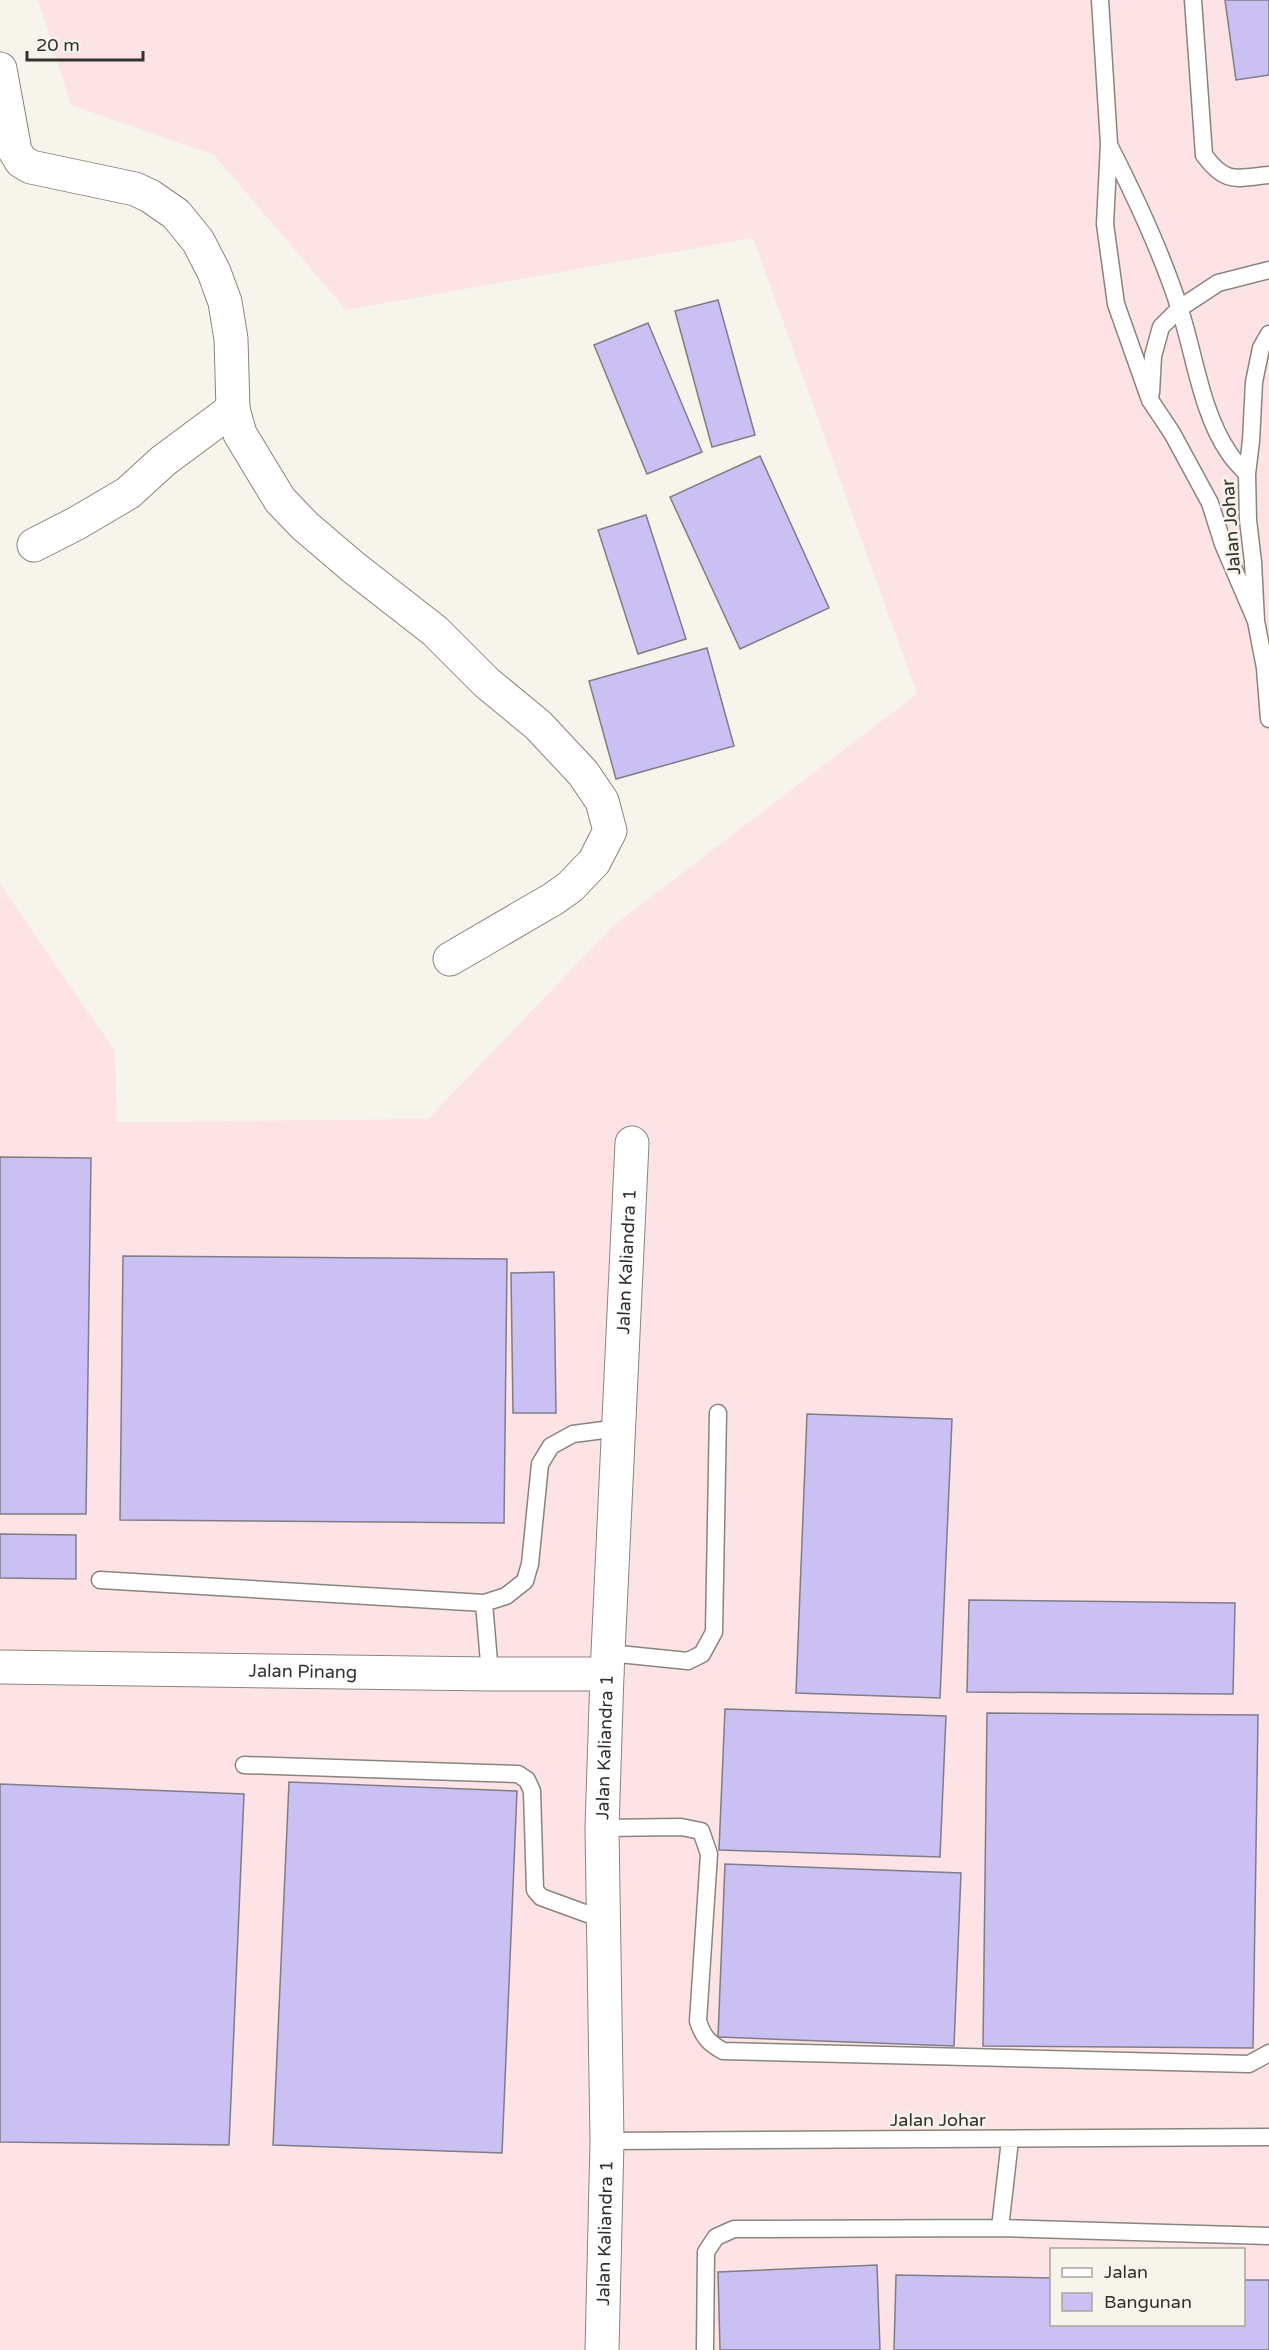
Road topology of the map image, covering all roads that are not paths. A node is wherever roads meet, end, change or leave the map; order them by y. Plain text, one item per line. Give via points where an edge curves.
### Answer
1 (1100, 0) edge
2 (1193, 0) edge
3 (0, 69) edge
4 (1108, 144) junction
5 (1269, 175) edge
6 (1269, 270) edge
7 (1180, 308) junction
8 (1269, 334) edge
9 (1150, 400) junction
10 (233, 409) junction
11 (1247, 474) junction
12 (34, 545) dead end
13 (1256, 621) junction
14 (1269, 719) edge
15 (450, 959) dead end
16 (632, 1143) dead end
17 (718, 1413) dead end
18 (619, 1428) junction
19 (99, 1580) dead end
20 (484, 1603) junction
21 (608, 1664) junction
22 (0, 1666) edge
23 (490, 1674) junction
24 (244, 1765) dead end
25 (602, 1828) junction
26 (604, 1920) junction
27 (1269, 2053) edge
28 (1269, 2138) edge
29 (1010, 2139) junction
30 (607, 2140) junction
31 (1000, 2228) junction
32 (1269, 2236) edge
33 (602, 2350) edge
34 (705, 2350) edge

1 - 4 lane
2 - 5 lane via 1204,155 1215,171 1231,178
3 - 10 street via 11,138 21,161 31,167 135,189 176,214 198,241 225,302 231,339
4 - 7 lane via 1150,229
4 - 9 lane via 1105,224 1116,304
6 - 7 lane via 1218,283
7 - 9 lane via 1161,327 1153,356
7 - 11 lane via 1217,430 1228,453
8 - 11 lane, Jalan Johar via 1254,382
9 - 13 lane via 1210,503
10 - 12 street via 128,493
10 - 15 street via 240,434 280,500 305,526 435,631 487,683 538,725 583,773 602,801 610,831 594,862 570,887
11 - 13 lane, Jalan Johar
13 - 14 lane, Jalan Johar
16 - 18 street, Jalan Kaliandra 1
17 - 21 lane via 714,1632 702,1654 688,1661
18 - 20 lane via 573,1434 551,1446 540,1464 525,1581 506,1596
18 - 21 street, Jalan Kaliandra 1
19 - 20 lane
20 - 23 lane
21 - 23 street, Jalan Pinang
21 - 25 street, Jalan Kaliandra 1
22 - 23 street, Jalan Pinang
24 - 26 lane via 518,1774 527,1780 532,1791 535,1890 541,1898
25 - 26 street, Jalan Kaliandra 1
25 - 27 lane via 681,1827 701,1832 709,1854 698,2021 702,2035 723,2051 1249,2064
26 - 30 street, Jalan Kaliandra 1
28 - 29 lane, Jalan Johar
29 - 30 lane, Jalan Johar
29 - 31 lane
30 - 33 street, Jalan Kaliandra 1
31 - 32 lane
31 - 34 lane via 734,2229 716,2237 706,2252

